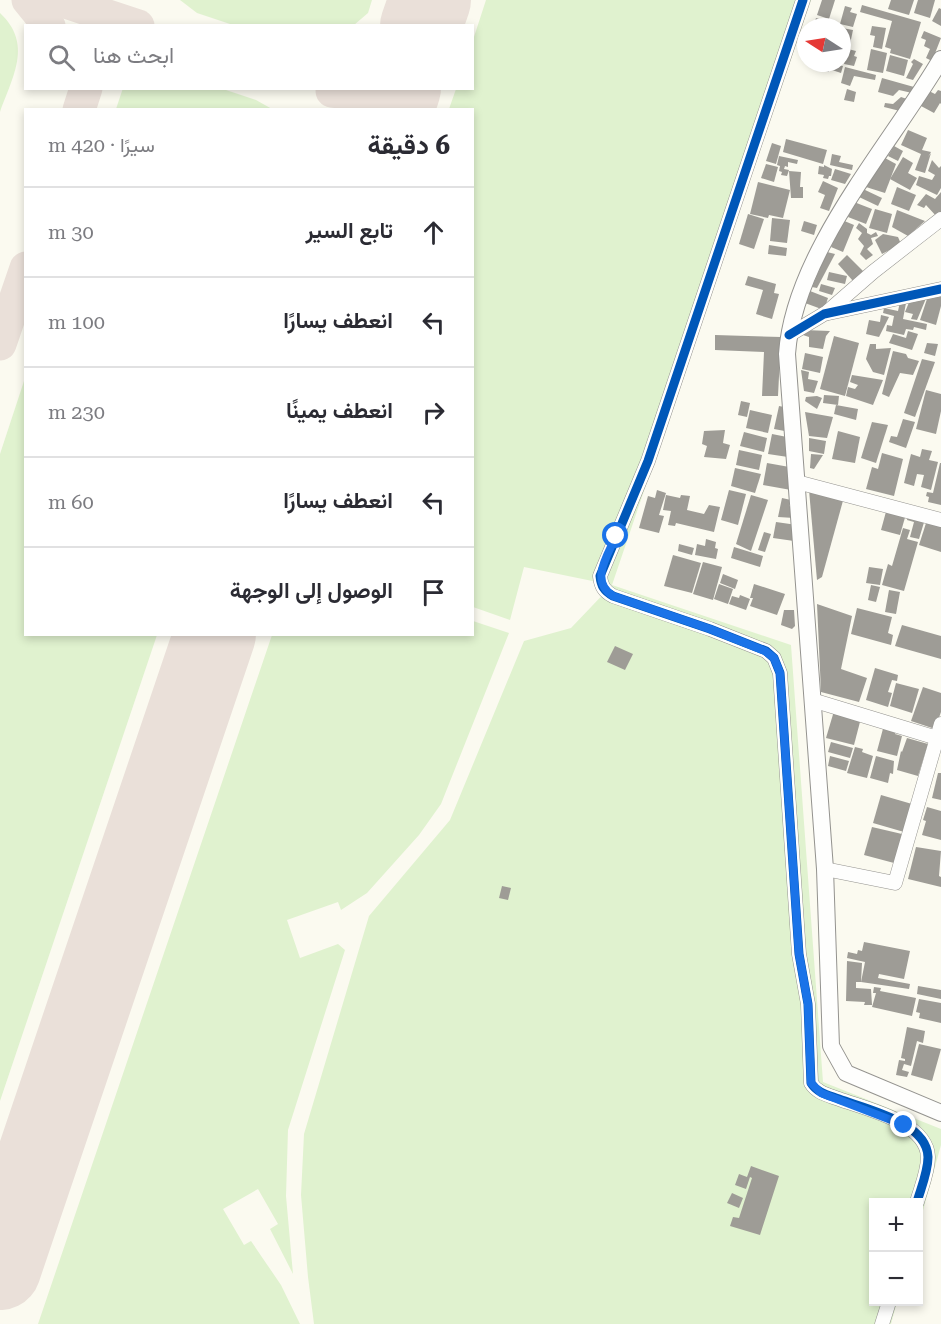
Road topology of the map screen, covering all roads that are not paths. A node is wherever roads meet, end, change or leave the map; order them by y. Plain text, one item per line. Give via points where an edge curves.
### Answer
1 (803, 0) edge
2 (941, 59) edge
3 (941, 219) edge
4 (941, 289) edge
5 (824, 314) junction
6 (789, 335) junction
7 (797, 482) junction
8 (941, 520) edge
9 (813, 700) junction
10 (941, 724) edge
11 (937, 738) junction
12 (825, 869) junction
13 (941, 1113) edge
14 (917, 1198) edge
15 (888, 1306) edge
16 (882, 1324) edge

1 - 14 street via 648,461 600,576 601,585 613,596 765,651 777,662 799,954 808,1004 811,1083 821,1093 897,1121 919,1134 928,1156
2 - 6 street via 842,211 806,277
3 - 5 street
4 - 5 street
5 - 6 street
6 - 7 street via 787,354
7 - 8 street
7 - 9 street
9 - 11 street
9 - 12 street
10 - 11 street
11 - 12 street via 895,883
12 - 13 street via 831,1046 846,1073
15 - 16 street

